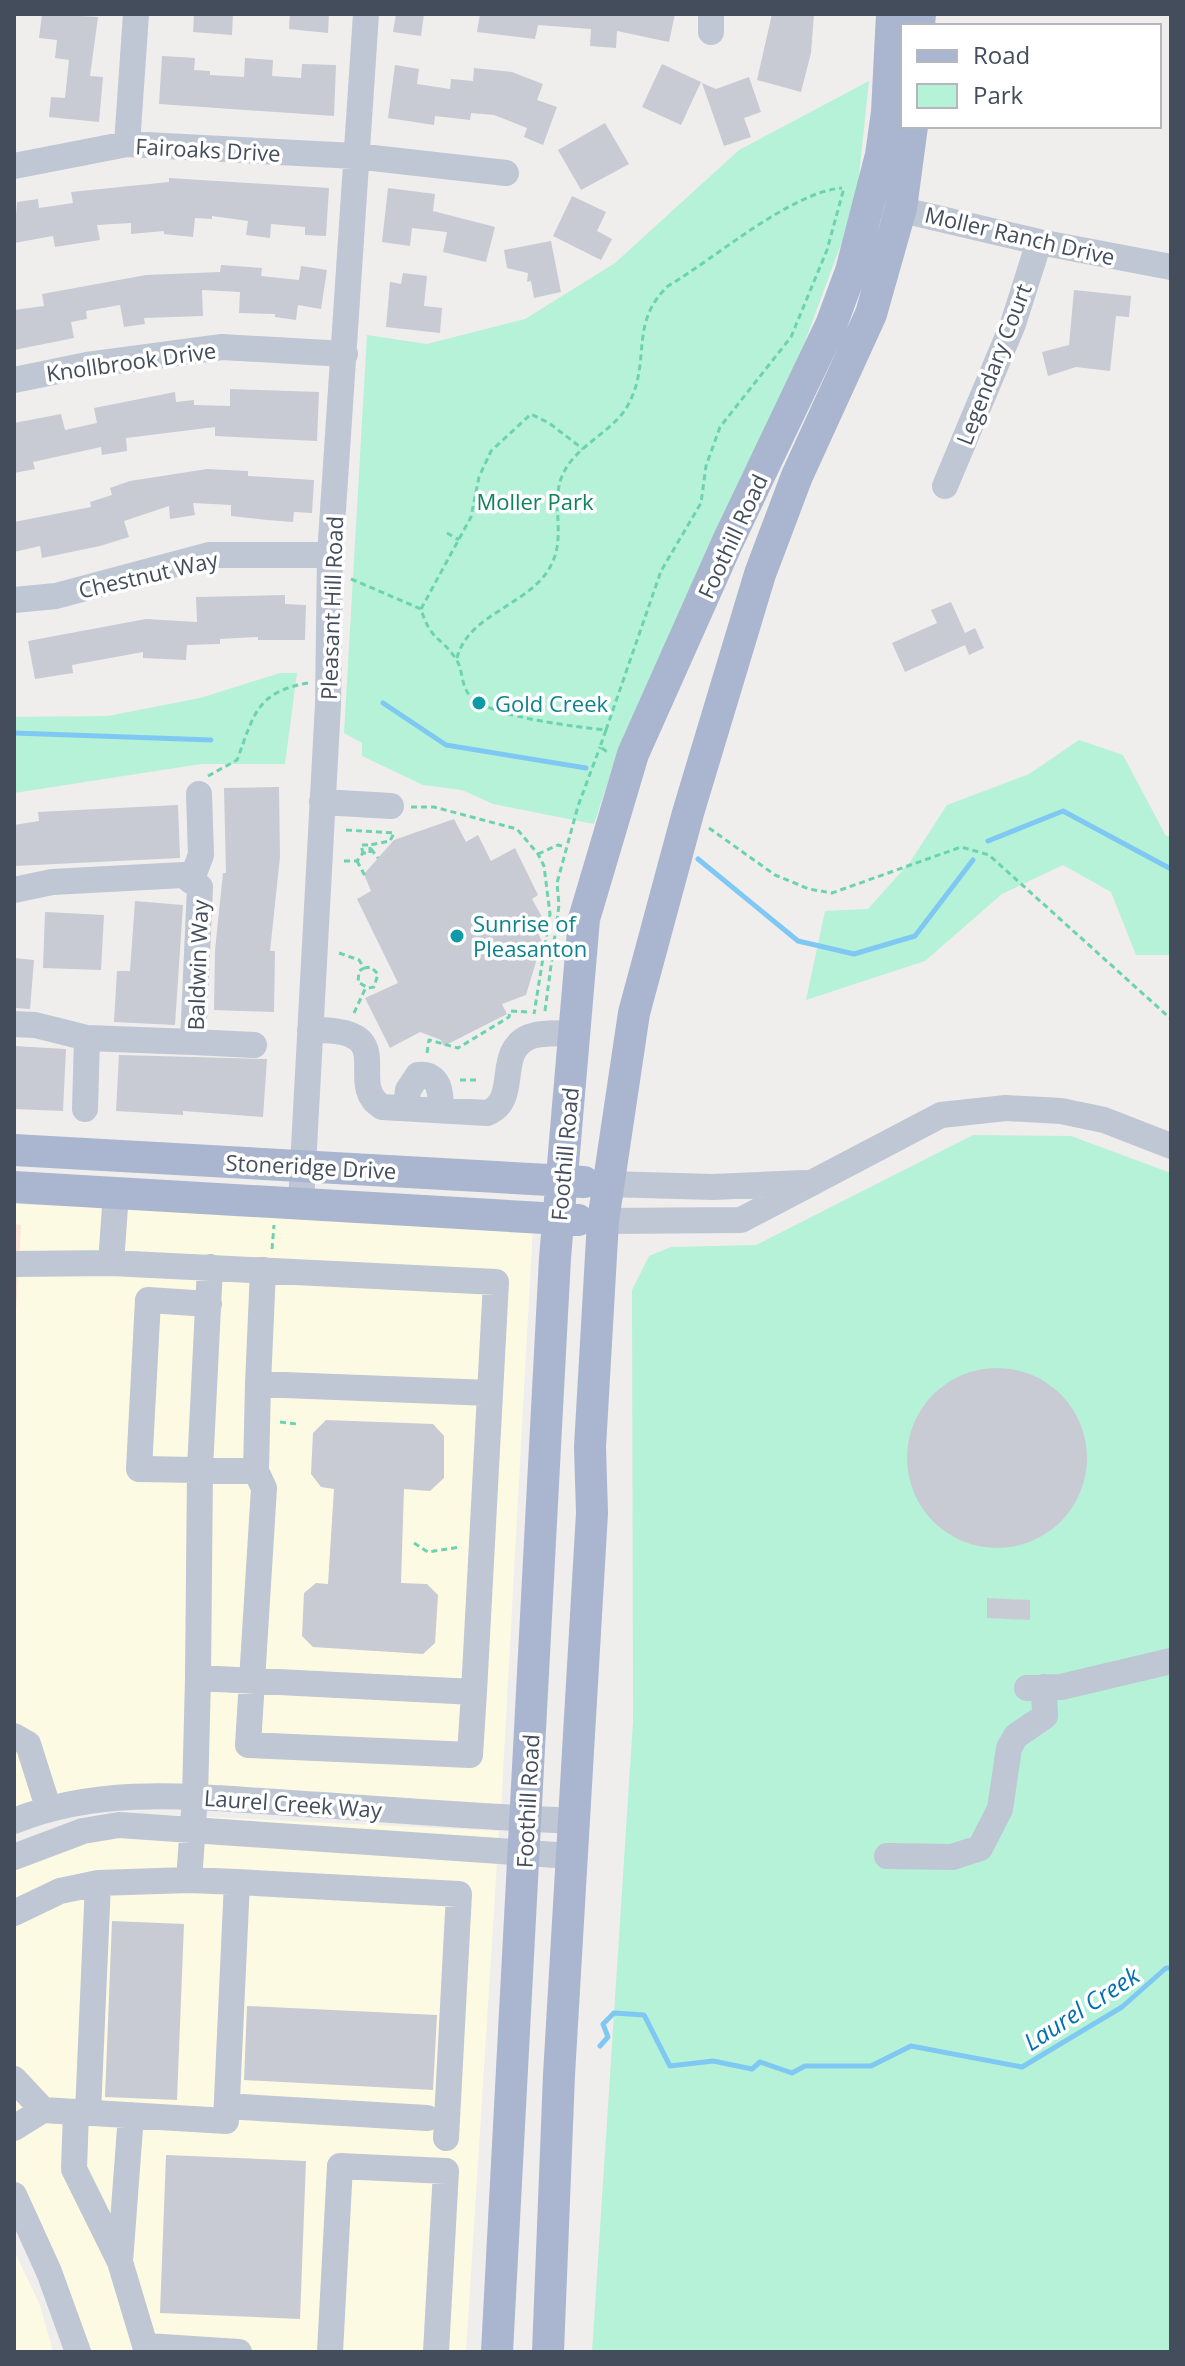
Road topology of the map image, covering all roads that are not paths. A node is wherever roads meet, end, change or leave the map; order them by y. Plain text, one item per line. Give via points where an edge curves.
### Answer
1 (136, 14) edge
2 (366, 14) edge
3 (892, 14) edge
4 (912, 128) edge
5 (127, 144) junction
6 (355, 156) junction
7 (14, 166) edge
8 (506, 173) dead end
9 (855, 190) junction
10 (901, 208) junction
11 (1039, 242) junction
12 (1171, 267) edge
13 (345, 354) junction
14 (14, 380) edge
15 (945, 486) dead end
16 (330, 562) junction
17 (14, 600) edge
18 (199, 794) road end
19 (322, 802) junction
20 (391, 806) road end
21 (195, 884) junction
22 (14, 890) edge
23 (14, 1024) edge
24 (545, 1029) junction
25 (310, 1030) junction
26 (87, 1038) junction
27 (193, 1042) junction
28 (254, 1045) dead end
29 (85, 1109) dead end
30 (1171, 1146) edge
31 (14, 1150) edge
32 (303, 1166) junction
33 (562, 1180) junction
34 (811, 1183) junction
35 (607, 1184) junction
36 (14, 1187) edge
37 (116, 1193) junction
38 (301, 1203) junction
39 (559, 1218) junction
40 (603, 1221) junction
41 (111, 1263) junction
42 (14, 1264) edge
43 (210, 1267) junction
44 (263, 1270) junction
45 (209, 1304) junction
46 (258, 1384) junction
47 (490, 1393) junction
48 (200, 1469) junction
49 (256, 1471) junction
50 (1171, 1661) edge
51 (198, 1678) junction
52 (251, 1682) junction
53 (474, 1692) junction
54 (14, 1736) edge
55 (195, 1797) junction
56 (48, 1807) junction
57 (526, 1819) junction
58 (14, 1821) edge
59 (575, 1821) junction
60 (194, 1829) junction
61 (524, 1853) junction
62 (571, 1856) junction
63 (887, 1856) dead end
64 (14, 1857) edge
65 (189, 1880) junction
66 (237, 1882) junction
67 (98, 1883) junction
68 (14, 1913) edge
69 (14, 2079) edge
70 (242, 2107) dead end
71 (43, 2110) junction
72 (82, 2112) junction
73 (131, 2115) junction
74 (427, 2118) dead end
75 (14, 2128) edge
76 (446, 2138) dead end
77 (14, 2195) edge
78 (120, 2262) junction
79 (147, 2349) edge
80 (78, 2352) edge
81 (239, 2352) edge
82 (330, 2352) edge
83 (436, 2352) edge
84 (497, 2352) edge
85 (548, 2352) edge

1 - 5 street
2 - 6 street, Pleasant Hill Road
3 - 9 main road, Foothill Road via 887,112
4 - 10 main road, Foothill Road
5 - 6 street, Fairoaks Drive
5 - 7 street, Fairoaks Drive
6 - 8 street, Fairoaks Drive
6 - 13 street, Pleasant Hill Road
9 - 10 street, Moller Ranch Drive
9 - 24 main road, Foothill Road via 851,271 633,754
10 - 11 street, Moller Ranch Drive
10 - 35 main road, Foothill Road via 871,314 775,532 688,813 634,1013
11 - 12 street, Moller Ranch Drive
11 - 15 street, Legendary Court via 1013,324
13 - 14 street, Knollbrook Drive via 222,347
13 - 16 street, Pleasant Hill Road
16 - 17 street, Chestnut Way via 209,555 56,596
16 - 19 street, Pleasant Hill Road
18 - 21 street, Baldwin Way via 201,855
19 - 20 street
19 - 25 street, Pleasant Hill Road
21 - 22 street via 183,875 52,882
21 - 27 street, Baldwin Way
23 - 26 street, Baldwin Way
24 - 25 street via 513,1053 506,1097 487,1113 382,1107 372,1100 366,1048 358,1038 340,1029
24 - 33 main road, Foothill Road
25 - 32 street, Pleasant Hill Road
26 - 27 street, Baldwin Way
26 - 29 street
27 - 28 street, Baldwin Way
30 - 34 street via 1104,1120 1006,1108 941,1115
31 - 32 main road, Stoneridge Drive
32 - 33 main road, Stoneridge Drive
32 - 38 street, Pleasant Hill Road
33 - 35 main road, Stoneridge Drive
33 - 39 main road, Foothill Road
34 - 35 street
34 - 40 street via 741,1220
35 - 40 main road, Foothill Road
36 - 37 main road, Stoneridge Drive
37 - 38 main road, Stoneridge Drive
37 - 41 street
38 - 39 main road, Stoneridge Drive
39 - 40 main road, Stoneridge Drive
39 - 57 main road, Foothill Road
40 - 59 main road, Foothill Road
41 - 42 street
41 - 43 street
43 - 44 street
43 - 45 street
44 - 46 street
44 - 47 street via 496,1282
45 - 48 street
45 - 48 street via 148,1300 139,1469
46 - 47 street
46 - 49 street
47 - 53 street
48 - 49 street
48 - 51 street
49 - 52 street via 264,1488
50 - 63 street via 1061,1687 1036,1687 1045,1716 1016,1736 1009,1748 1000,1809 980,1848 952,1857
51 - 52 street
51 - 55 street
52 - 53 street
52 - 53 street via 248,1745 264,1746 470,1755
54 - 56 street via 28,1744
55 - 56 street, Laurel Creek Way via 118,1797
55 - 57 street, Laurel Creek Way
55 - 60 street
56 - 58 street, Laurel Creek Way
57 - 59 street, Laurel Creek Way
57 - 61 main road, Foothill Road
59 - 62 main road, Foothill Road
60 - 61 street, Laurel Creek Way
60 - 64 street, Laurel Creek Way via 119,1825 83,1831
60 - 65 street
61 - 62 street, Laurel Creek Way
61 - 84 main road, Foothill Road
62 - 85 main road, Foothill Road
65 - 66 street
65 - 67 street
66 - 73 street via 226,2121
66 - 76 street via 459,1894
67 - 68 street via 60,1891
67 - 72 street
69 - 71 street
70 - 74 street
71 - 72 street
71 - 75 street
72 - 73 street
72 - 78 street via 74,2169
73 - 78 street
77 - 80 street
78 - 79 street
79 - 81 street
82 - 83 street via 340,2166 446,2171

